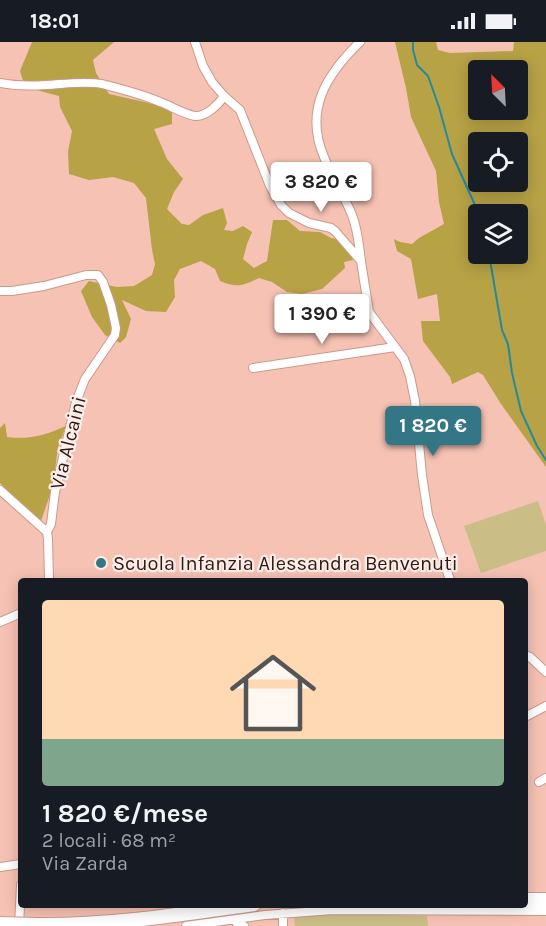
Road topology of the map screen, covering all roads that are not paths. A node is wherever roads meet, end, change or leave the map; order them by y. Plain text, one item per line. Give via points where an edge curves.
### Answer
1 (195, 42) edge
2 (360, 42) edge
3 (0, 83) edge
4 (224, 96) junction
5 (361, 261) junction
6 (0, 291) edge
7 (395, 347) junction
8 (253, 368) dead end
9 (0, 490) edge
10 (47, 532) junction
11 (49, 578) edge
12 (449, 578) edge
13 (18, 614) edge
14 (0, 622) edge
15 (528, 657) edge
16 (546, 672) edge
17 (546, 706) edge
18 (528, 715) edge
19 (18, 864) edge
20 (0, 867) edge
21 (528, 893) edge
22 (546, 893) edge
23 (528, 900) edge
24 (546, 900) edge
25 (20, 908) edge
26 (165, 908) edge
27 (223, 908) edge
28 (546, 912) edge
29 (283, 913) junction
30 (0, 917) edge
31 (236, 918) junction
32 (37, 922) edge
33 (223, 923) edge
34 (0, 924) edge
35 (19, 926) edge
36 (186, 926) edge
37 (244, 926) edge
38 (283, 926) edge

1 - 4 street via 203,66
2 - 5 street via 339,64 321,93 316,132 321,152 353,217
3 - 4 street via 100,84 196,116 219,104
4 - 5 street via 240,110 281,205 309,223 331,228
5 - 7 street via 369,312
6 - 10 street, Via Alcaini via 98,275 104,282 116,328 85,379 76,402
7 - 8 street
7 - 12 street via 410,376 428,515
9 - 10 street
10 - 11 street, Via Alcaini
13 - 14 street
15 - 16 street
17 - 18 street
19 - 20 street
21 - 22 highway
23 - 24 highway
25 - 35 street
26 - 32 highway
27 - 32 highway via 107,923 67,926
28 - 29 street via 360,909
29 - 31 street
29 - 38 street
30 - 32 highway
31 - 33 street
31 - 37 street via 237,924
32 - 34 highway, bridge
33 - 36 street

